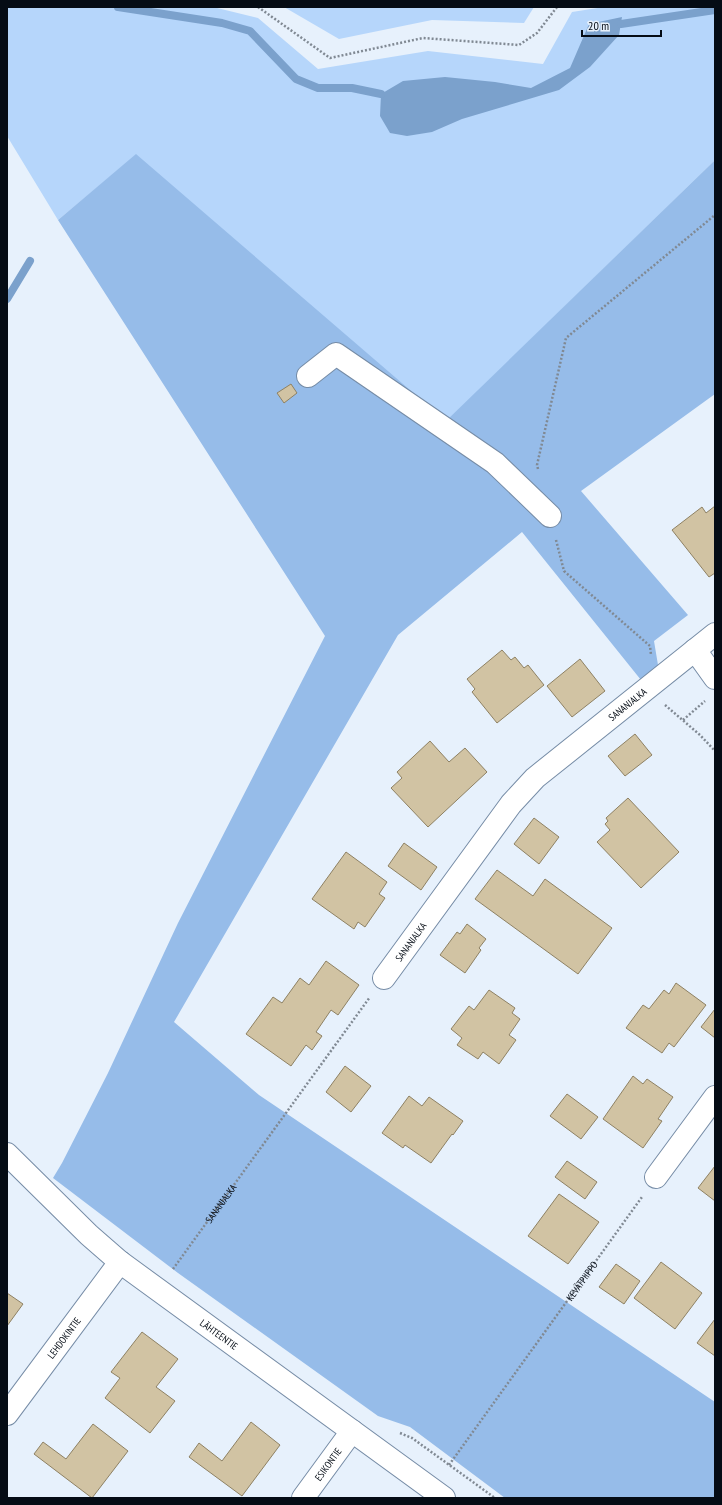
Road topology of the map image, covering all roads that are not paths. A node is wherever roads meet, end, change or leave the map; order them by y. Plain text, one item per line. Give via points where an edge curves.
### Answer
1 (308, 376) dead end
2 (550, 516) road end
3 (715, 634) edge
4 (695, 650) junction
5 (712, 687) edge
6 (384, 978) road end
7 (715, 1097) edge
8 (7, 1154) edge
9 (656, 1177) road end
10 (120, 1262) junction
11 (7, 1414) edge
12 (352, 1431) junction
13 (303, 1498) edge
14 (444, 1498) edge

1 - 2 street via 336,354 495,463
3 - 4 street, SANANJALKA
4 - 5 street
4 - 6 street, SANANJALKA via 535,778 511,804
7 - 9 street
8 - 10 street, LÄHTEENTIE via 88,1235
10 - 11 street, LEHDOKINTIE
10 - 12 street, LÄHTEENTIE
12 - 13 street, ESIKONTIE
12 - 14 street, LÄHTEENTIE

